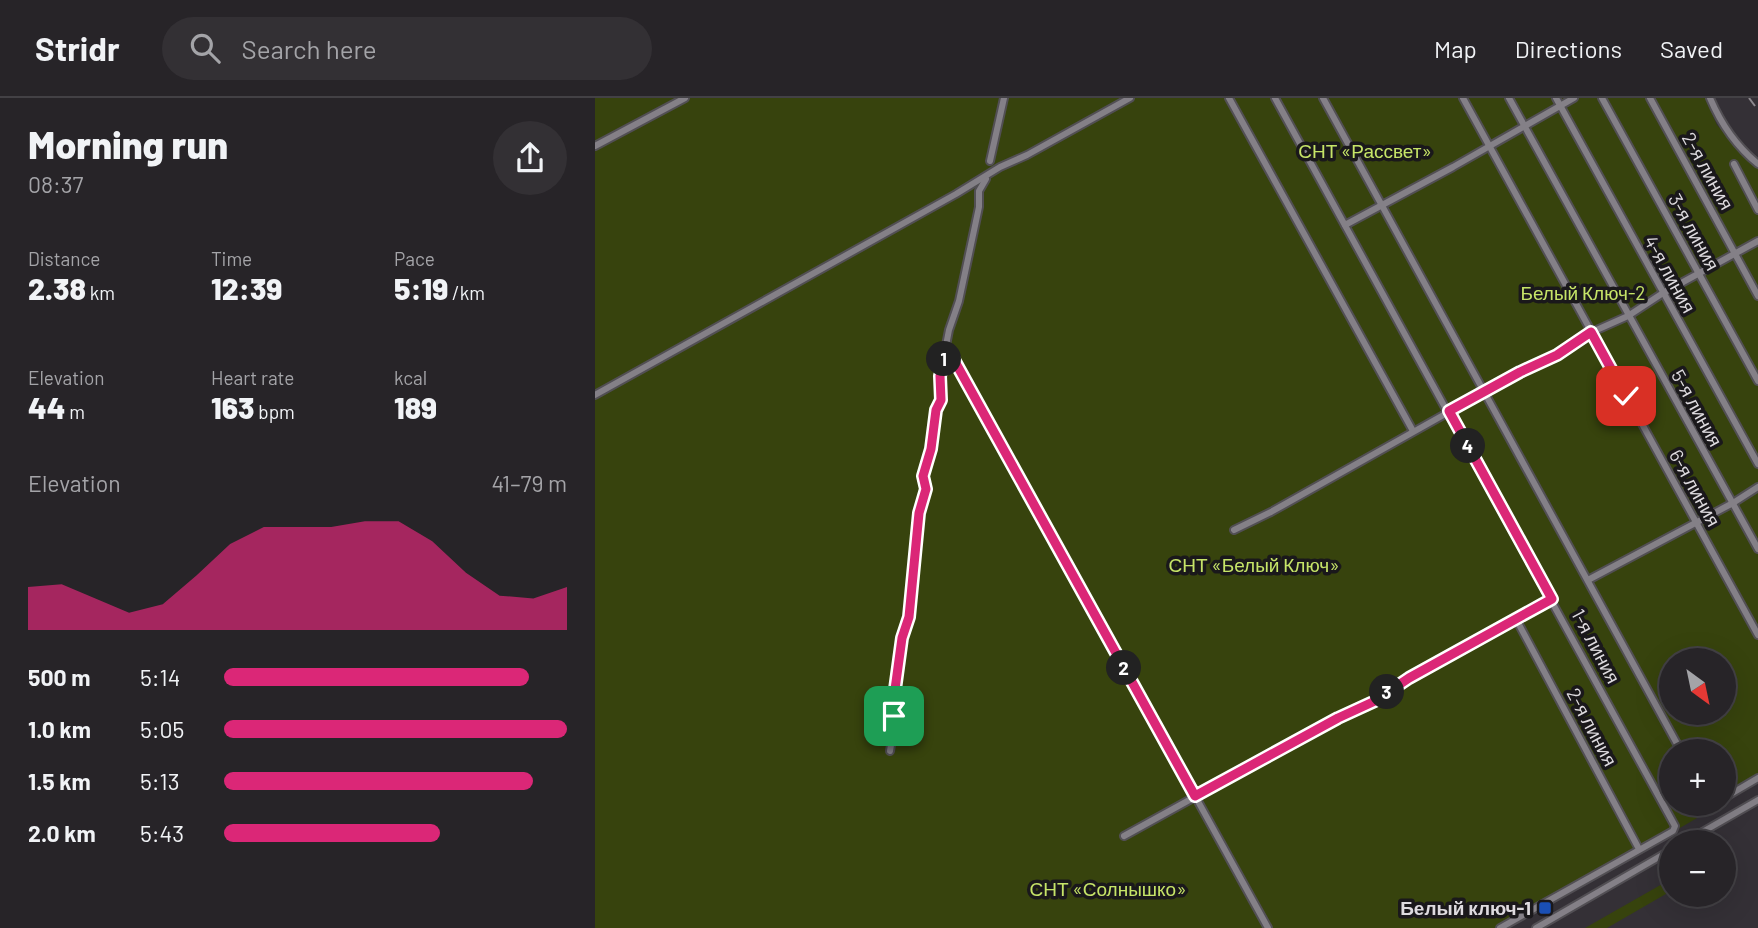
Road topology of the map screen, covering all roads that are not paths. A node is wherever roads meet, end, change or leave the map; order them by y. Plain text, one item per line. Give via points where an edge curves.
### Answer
1 (685, 98) edge
2 (1004, 98) edge
3 (1130, 98) edge
4 (1229, 98) edge
5 (1275, 98) edge
6 (1323, 98) edge
7 (1463, 98) edge
8 (1509, 98) edge
9 (1556, 98) edge
10 (1574, 98) edge
11 (1602, 98) edge
12 (1650, 98) edge
13 (1710, 98) edge
14 (1560, 106) junction
15 (1524, 126) junction
16 (595, 146) edge
17 (1489, 146) junction
18 (990, 161) dead end
19 (1734, 164) dead end
20 (1758, 164) edge
21 (987, 177) junction
22 (1382, 206) junction
23 (1758, 210) edge
24 (1345, 225) junction
25 (1758, 241) edge
26 (1735, 253) junction
27 (1699, 273) junction
28 (1663, 293) junction
29 (1758, 296) edge
30 (1628, 316) junction
31 (1591, 332) junction
32 (945, 357) junction
33 (1758, 381) edge
34 (1484, 392) junction
35 (595, 394) edge
36 (1449, 411) junction
37 (1413, 431) junction
38 (1758, 464) edge
39 (1758, 487) edge
40 (1733, 503) junction
41 (1696, 522) junction
42 (1234, 530) dead end
43 (1758, 549) edge
44 (1588, 580) junction
45 (1552, 599) junction
46 (1516, 619) junction
47 (1758, 635) edge
48 (1674, 739) edge
49 (890, 751) dead end
50 (1758, 778) edge
51 (1736, 791) edge
52 (1195, 796) junction
53 (1758, 800) edge
54 (1706, 830) edge
55 (1124, 836) dead end
56 (1639, 849) junction
57 (1659, 857) edge
58 (1268, 928) edge
59 (1500, 928) edge
60 (1536, 928) edge

1 - 16 street
2 - 18 street
3 - 21 street
4 - 37 street
5 - 24 street, 1-я линия
6 - 22 street
7 - 17 street, 6-я линия
8 - 15 street, 5-я линия
9 - 14 street, 4-я линия
10 - 14 street
11 - 27 street, 3-я линия
12 - 26 street, 2-я линия
13 - 20 street via 1719,119
14 - 15 street
14 - 28 street, 4-я линия
15 - 17 street
15 - 30 street, 5-я линия
17 - 22 street
17 - 31 street, 6-я линия
19 - 23 street
21 - 32 street via 979,191
21 - 35 street
22 - 24 street
22 - 34 street
24 - 36 street, 1-я линия
25 - 26 street
26 - 27 street
26 - 29 street, 2-я линия
27 - 28 street
27 - 33 street, 3-я линия
28 - 30 street
28 - 38 street, 4-я линия
30 - 31 street
30 - 40 street, 5-я линия
31 - 34 street
31 - 41 street, 6-я линия
32 - 49 street via 941,400 923,476 926,489 919,513
32 - 52 street via 953,358
34 - 36 street
34 - 44 street
36 - 37 street
36 - 45 street, 1-я линия
37 - 42 street
39 - 40 street
40 - 41 street
40 - 43 street, 5-я линия
41 - 44 street
41 - 47 street, 6-я линия
44 - 48 street
45 - 46 street
45 - 56 street, 1-я линия via 1675,826
46 - 52 street via 1375,701
46 - 56 street, 2-я линия
50 - 51 street
52 - 55 street
52 - 58 street
53 - 54 street
56 - 59 street
57 - 60 street

